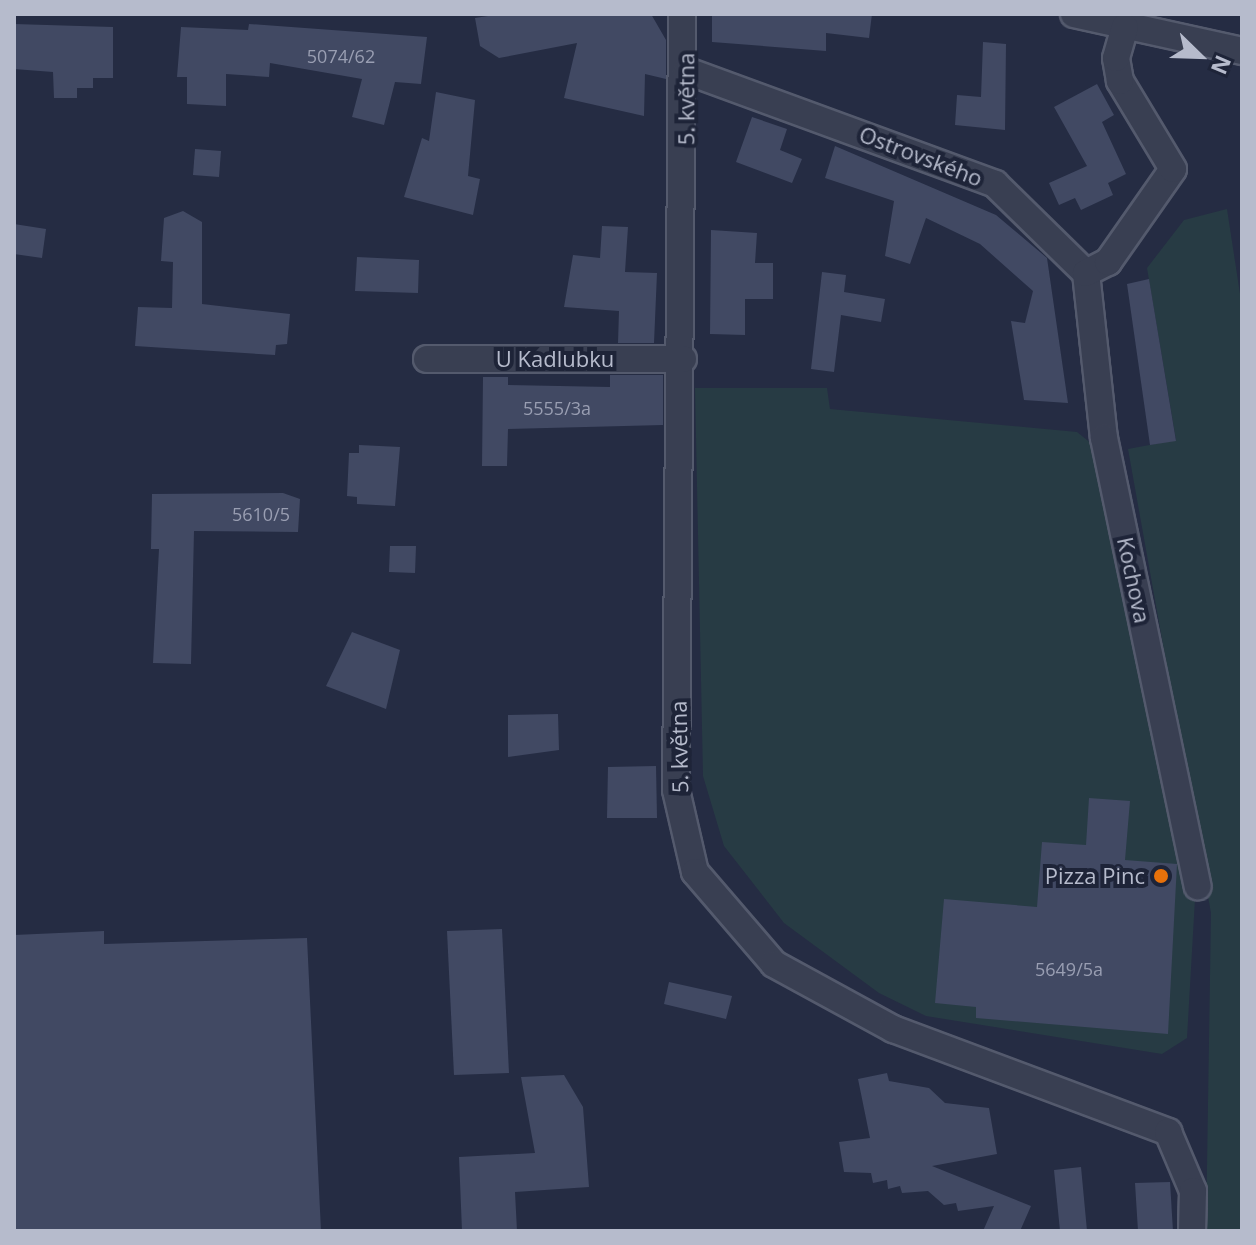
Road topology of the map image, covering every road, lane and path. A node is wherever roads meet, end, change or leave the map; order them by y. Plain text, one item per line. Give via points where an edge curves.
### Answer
1 (682, 14) edge
2 (1074, 14) edge
3 (1125, 27) junction
4 (1242, 51) edge
5 (687, 71) junction
6 (1086, 273) junction
7 (427, 359) dead end
8 (683, 359) junction
9 (1198, 886) dead end
10 (1192, 1231) edge

1 - 5 street, 5. května
2 - 3 street
3 - 4 street
3 - 6 street via 1116,58 1120,81 1173,169 1108,262
5 - 6 street, Ostrovského via 995,184
5 - 8 street, 5. května
6 - 9 street, Kochova via 1104,438
7 - 8 street, U Kadlubku
8 - 10 street, 5. května via 676,790 695,872 774,964 893,1029 1168,1132 1193,1191

